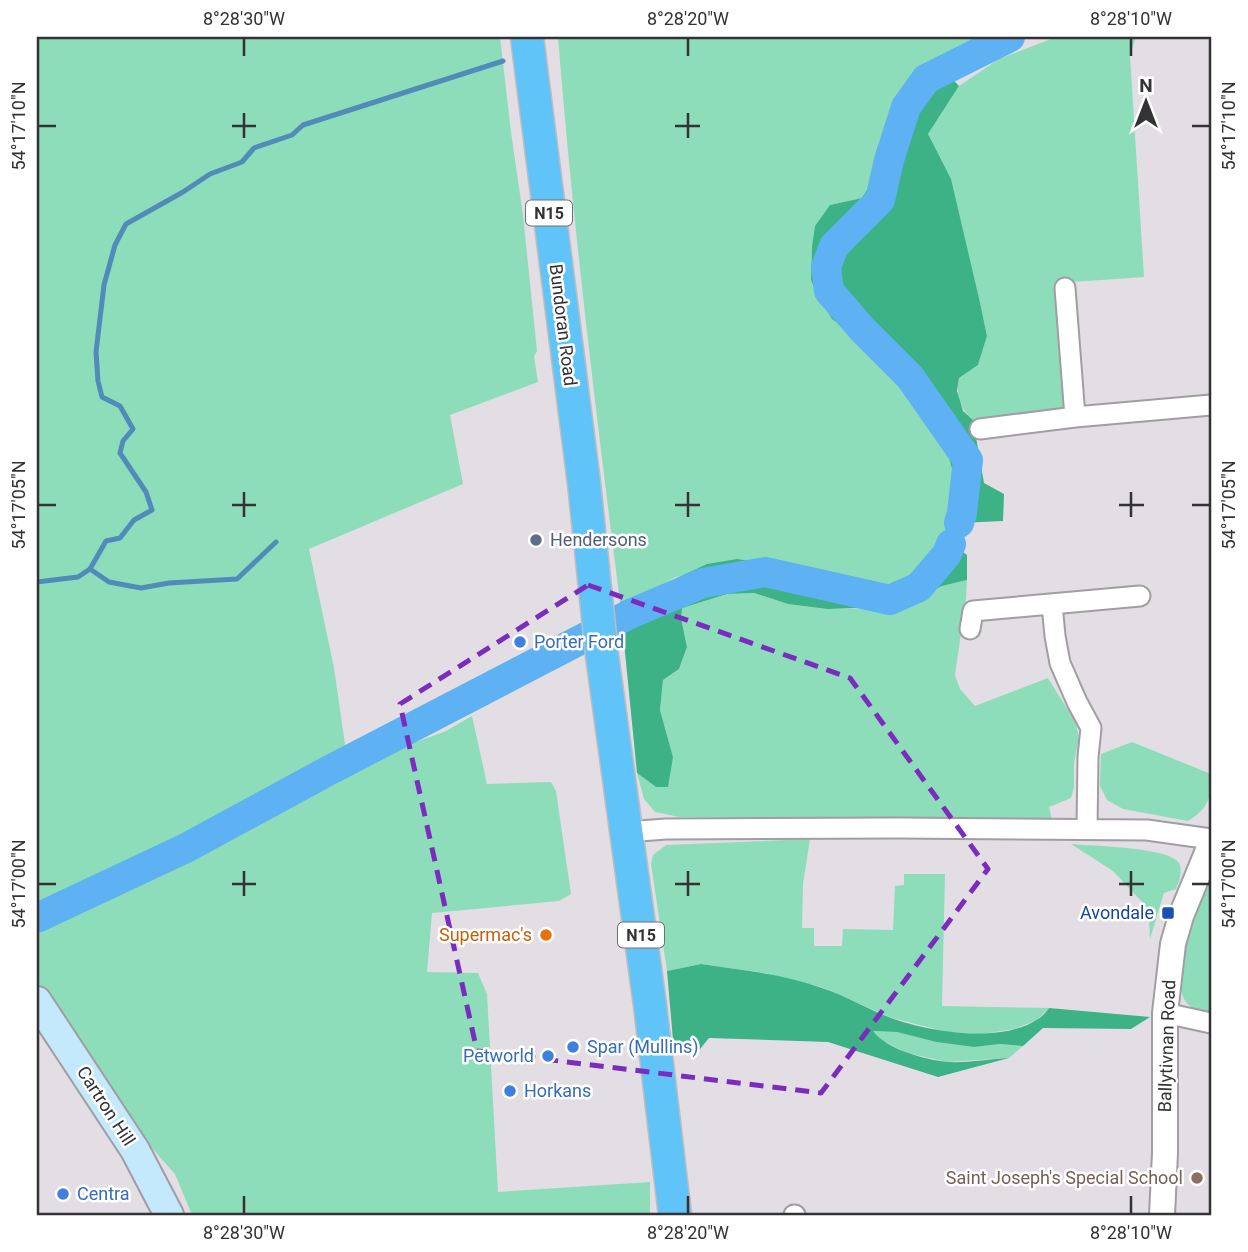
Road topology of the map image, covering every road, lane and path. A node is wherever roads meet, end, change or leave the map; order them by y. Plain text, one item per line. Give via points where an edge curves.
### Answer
1 (527, 37) edge
2 (1065, 288) dead end
3 (1211, 405) edge
4 (1075, 417) junction
5 (980, 429) dead end
6 (1140, 596) dead end
7 (1052, 604) junction
8 (970, 629) dead end
9 (1087, 829) junction
10 (626, 832) junction
11 (1211, 841) edge
12 (37, 1001) edge
13 (1165, 1013) junction
14 (1211, 1023) edge
15 (169, 1215) edge
16 (675, 1215) edge
17 (1162, 1215) edge

1 - 10 highway, Bundoran Road / N15
2 - 4 street
3 - 4 street
4 - 5 street
6 - 7 street
7 - 8 street via 973,611
7 - 9 street via 1060,663 1091,728
9 - 10 street
9 - 11 street via 1147,830
10 - 16 highway, N15
11 - 13 street, Ballytivnan Road via 1173,944
12 - 15 main road, Cartron Hill via 135,1150
13 - 14 street
13 - 17 street, Ballytivnan Road

